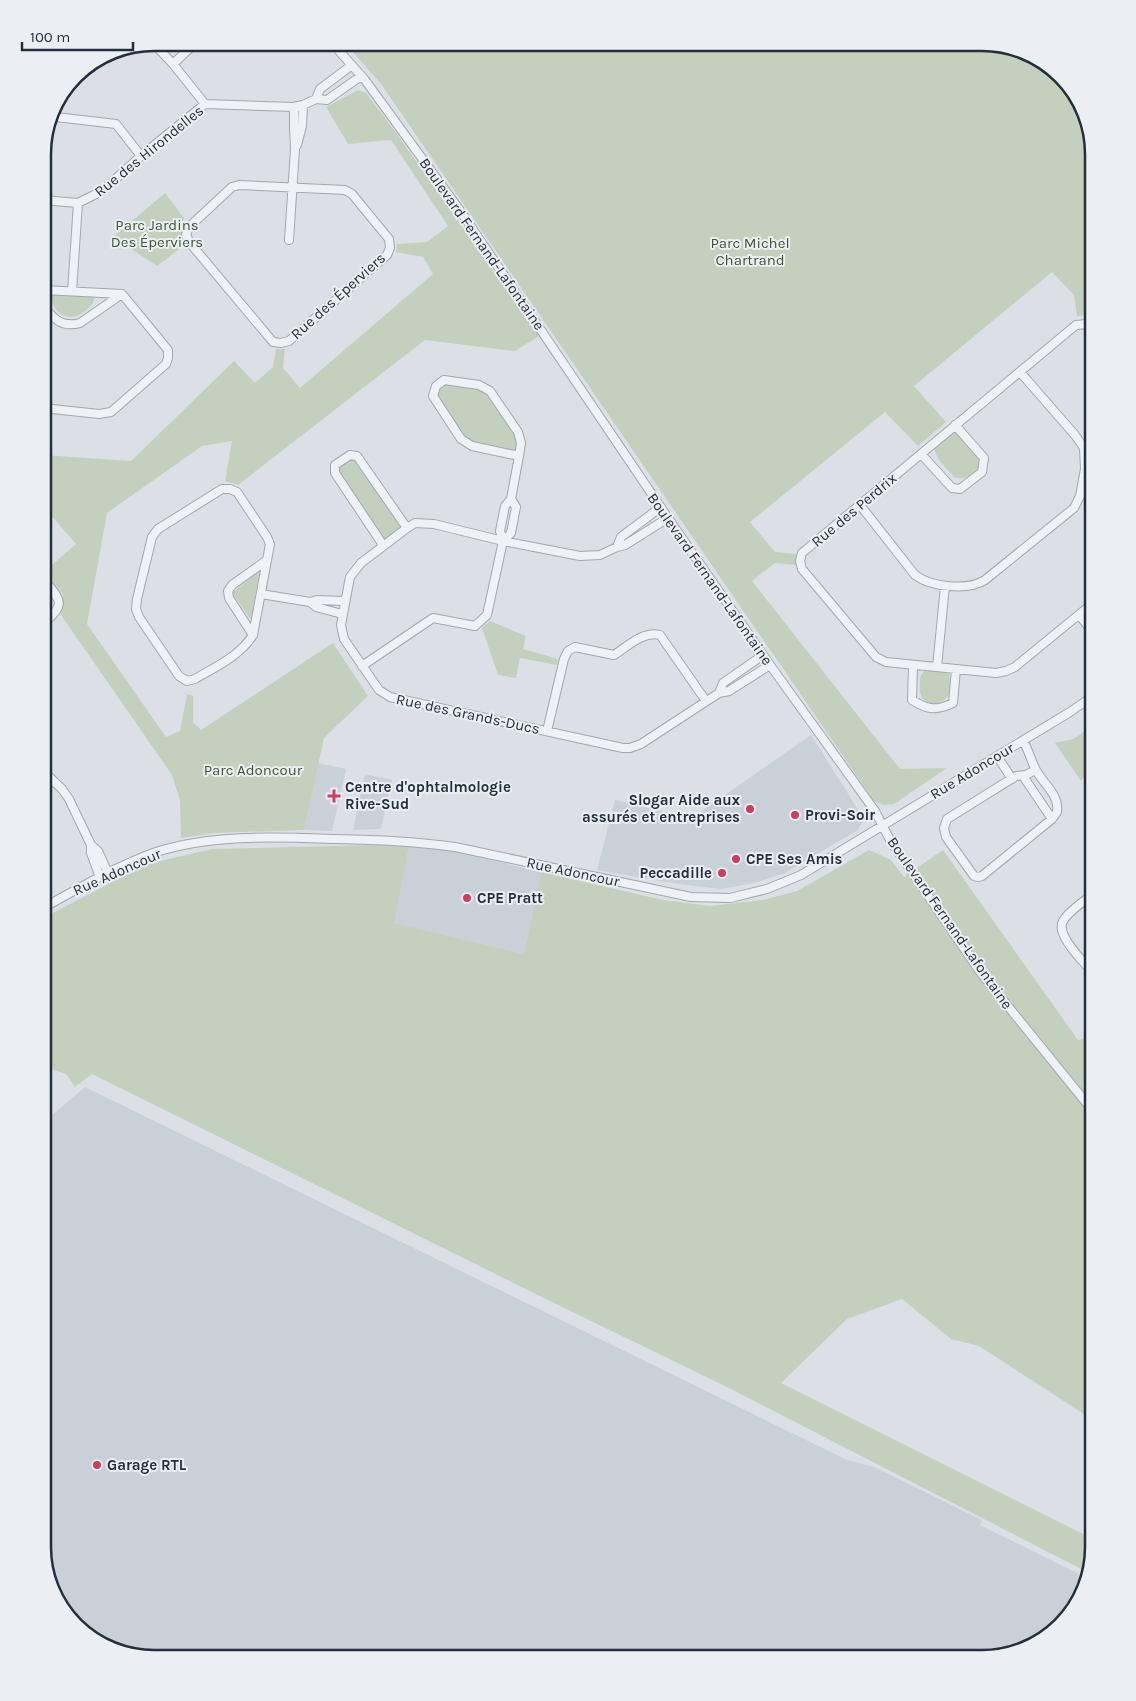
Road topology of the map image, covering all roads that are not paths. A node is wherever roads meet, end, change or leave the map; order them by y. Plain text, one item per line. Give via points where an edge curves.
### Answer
1 (162, 51) edge
2 (187, 51) edge
3 (340, 51) edge
4 (174, 64) junction
5 (352, 65) junction
6 (361, 76) junction
7 (316, 99) junction
8 (205, 104) junction
9 (299, 106) junction
10 (58, 117) edge
11 (141, 156) junction
12 (292, 188) junction
13 (51, 201) edge
14 (78, 203) junction
15 (289, 240) dead end
16 (51, 290) edge
17 (72, 291) junction
18 (122, 294) junction
19 (51, 315) edge
20 (1085, 324) edge
21 (1020, 372) junction
22 (51, 409) edge
23 (955, 425) junction
24 (1085, 452) edge
25 (921, 454) junction
26 (519, 456) junction
27 (1085, 482) edge
28 (860, 505) junction
29 (661, 508) junction
30 (668, 518) junction
31 (407, 528) junction
32 (503, 541) junction
33 (383, 545) junction
34 (617, 547) junction
35 (268, 560) junction
36 (945, 586) junction
37 (51, 588) edge
38 (261, 594) junction
39 (344, 601) junction
40 (310, 602) junction
41 (1085, 611) edge
42 (342, 614) junction
43 (1079, 615) junction
44 (51, 617) edge
45 (1085, 622) edge
46 (253, 635) junction
47 (763, 655) junction
48 (770, 665) junction
49 (362, 666) junction
50 (913, 666) junction
51 (937, 667) junction
52 (956, 669) junction
53 (719, 693) junction
54 (706, 701) junction
55 (1085, 702) edge
56 (548, 731) junction
57 (1022, 741) junction
58 (997, 756) junction
59 (1036, 770) junction
60 (1023, 776) junction
61 (51, 779) edge
62 (1012, 779) junction
63 (1052, 819) junction
64 (882, 826) junction
65 (91, 845) junction
66 (108, 873) junction
67 (100, 877) junction
68 (1085, 901) edge
69 (51, 904) edge
70 (1085, 962) edge
71 (1085, 1100) edge

1 - 4 street
2 - 4 street
3 - 5 street, Boulevard Fernand-Lafontaine
4 - 8 street
5 - 6 street, Boulevard Fernand-Lafontaine
5 - 7 street, Rue des Hirondelles via 320,89
6 - 7 street, Rue des Hirondelles via 327,100
6 - 29 street, Boulevard Fernand-Lafontaine via 460,212
7 - 9 street, Rue des Hirondelles
8 - 9 street, Rue des Hirondelles
8 - 11 street, Rue des Hirondelles
9 - 12 street via 294,127
10 - 11 street via 116,124
11 - 14 street, Rue des Hirondelles via 102,191
12 - 12 street, Rue des Éperviers via 232,187 189,227 186,235 273,342 281,344 289,341 387,255 390,248 389,239 346,190
12 - 15 street
13 - 14 street, Rue des Hirondelles
14 - 17 street
16 - 17 street
17 - 18 street
18 - 19 street via 72,326 57,322
18 - 22 street via 168,350 166,364 111,412 99,414
20 - 21 street, Rue des Perdrix via 1076,325
21 - 23 street, Rue des Perdrix
21 - 24 street via 1075,435
23 - 25 street, Rue des Perdrix
23 - 25 street via 984,458 982,472 960,489 952,488
25 - 28 street, Rue des Perdrix
26 - 26 street via 521,442 518,432 490,391 479,385 444,380 436,386 433,396 461,439 472,446
26 - 32 street via 511,499 516,507 511,533
27 - 36 street via 1074,508 979,584
28 - 36 street via 915,575 922,581
28 - 50 street, Rue des Perdrix via 802,553 802,568 876,657
29 - 30 street, Boulevard Fernand-Lafontaine
29 - 34 street via 621,537
30 - 34 street, Rue des Grands-Ducs
30 - 47 street, Boulevard Fernand-Lafontaine
31 - 32 street, Rue des Grands-Ducs via 415,523 434,524
31 - 33 street, Rue des Grands-Ducs
31 - 33 street via 357,456 350,455 342,460 335,465 335,474
32 - 34 street, Rue des Grands-Ducs via 580,556 600,555
32 - 49 street via 487,615 476,626 433,618
33 - 39 street, Rue des Grands-Ducs via 360,563 350,577
35 - 38 street
35 - 46 street via 228,591 229,598
35 - 46 street via 270,544 267,537 237,492 230,488 222,490 158,529 152,537 136,599 139,617 179,676 187,681 241,650
36 - 51 street
37 - 44 street via 60,604
38 - 40 street
38 - 46 street
39 - 40 street
39 - 42 street, Rue des Grands-Ducs
40 - 42 street via 316,607
41 - 43 street, Rue des Perdrix
42 - 49 street, Rue des Grands-Ducs via 344,640
43 - 45 street
43 - 52 street, Rue des Perdrix via 1011,669 996,672
47 - 48 street, Boulevard Fernand-Lafontaine
47 - 53 street, Rue des Grands-Ducs via 723,683
48 - 53 street, Rue des Grands-Ducs via 729,691
48 - 64 street, Boulevard Fernand-Lafontaine via 875,811
49 - 56 street, Rue des Grands-Ducs via 379,690 390,697
50 - 51 street, Rue des Perdrix
50 - 52 street via 912,700 924,708 940,709 953,703
51 - 52 street, Rue des Perdrix
53 - 54 street, Rue des Grands-Ducs
54 - 56 street, Rue des Grands-Ducs via 630,748
54 - 56 street via 660,635 644,635 614,655 575,647 564,659
55 - 57 street, Rue Adoncour
57 - 58 street, Rue Adoncour
57 - 59 street
58 - 62 street
58 - 64 street, Rue Adoncour
59 - 60 street
59 - 63 street via 1058,803 1058,812
60 - 62 street
60 - 63 street
61 - 65 street via 69,799
62 - 63 street via 946,822 946,837 972,874 978,878 982,876
64 - 66 street, Rue Adoncour via 801,875 767,889 730,898 691,897 420,842 287,838 211,841 156,852
64 - 71 street, Boulevard Fernand-Lafontaine via 986,979
65 - 66 street via 98,851
65 - 67 street
66 - 67 street, Rue Adoncour
67 - 69 street, Rue Adoncour
68 - 70 street via 1066,917 1062,925 1064,937

